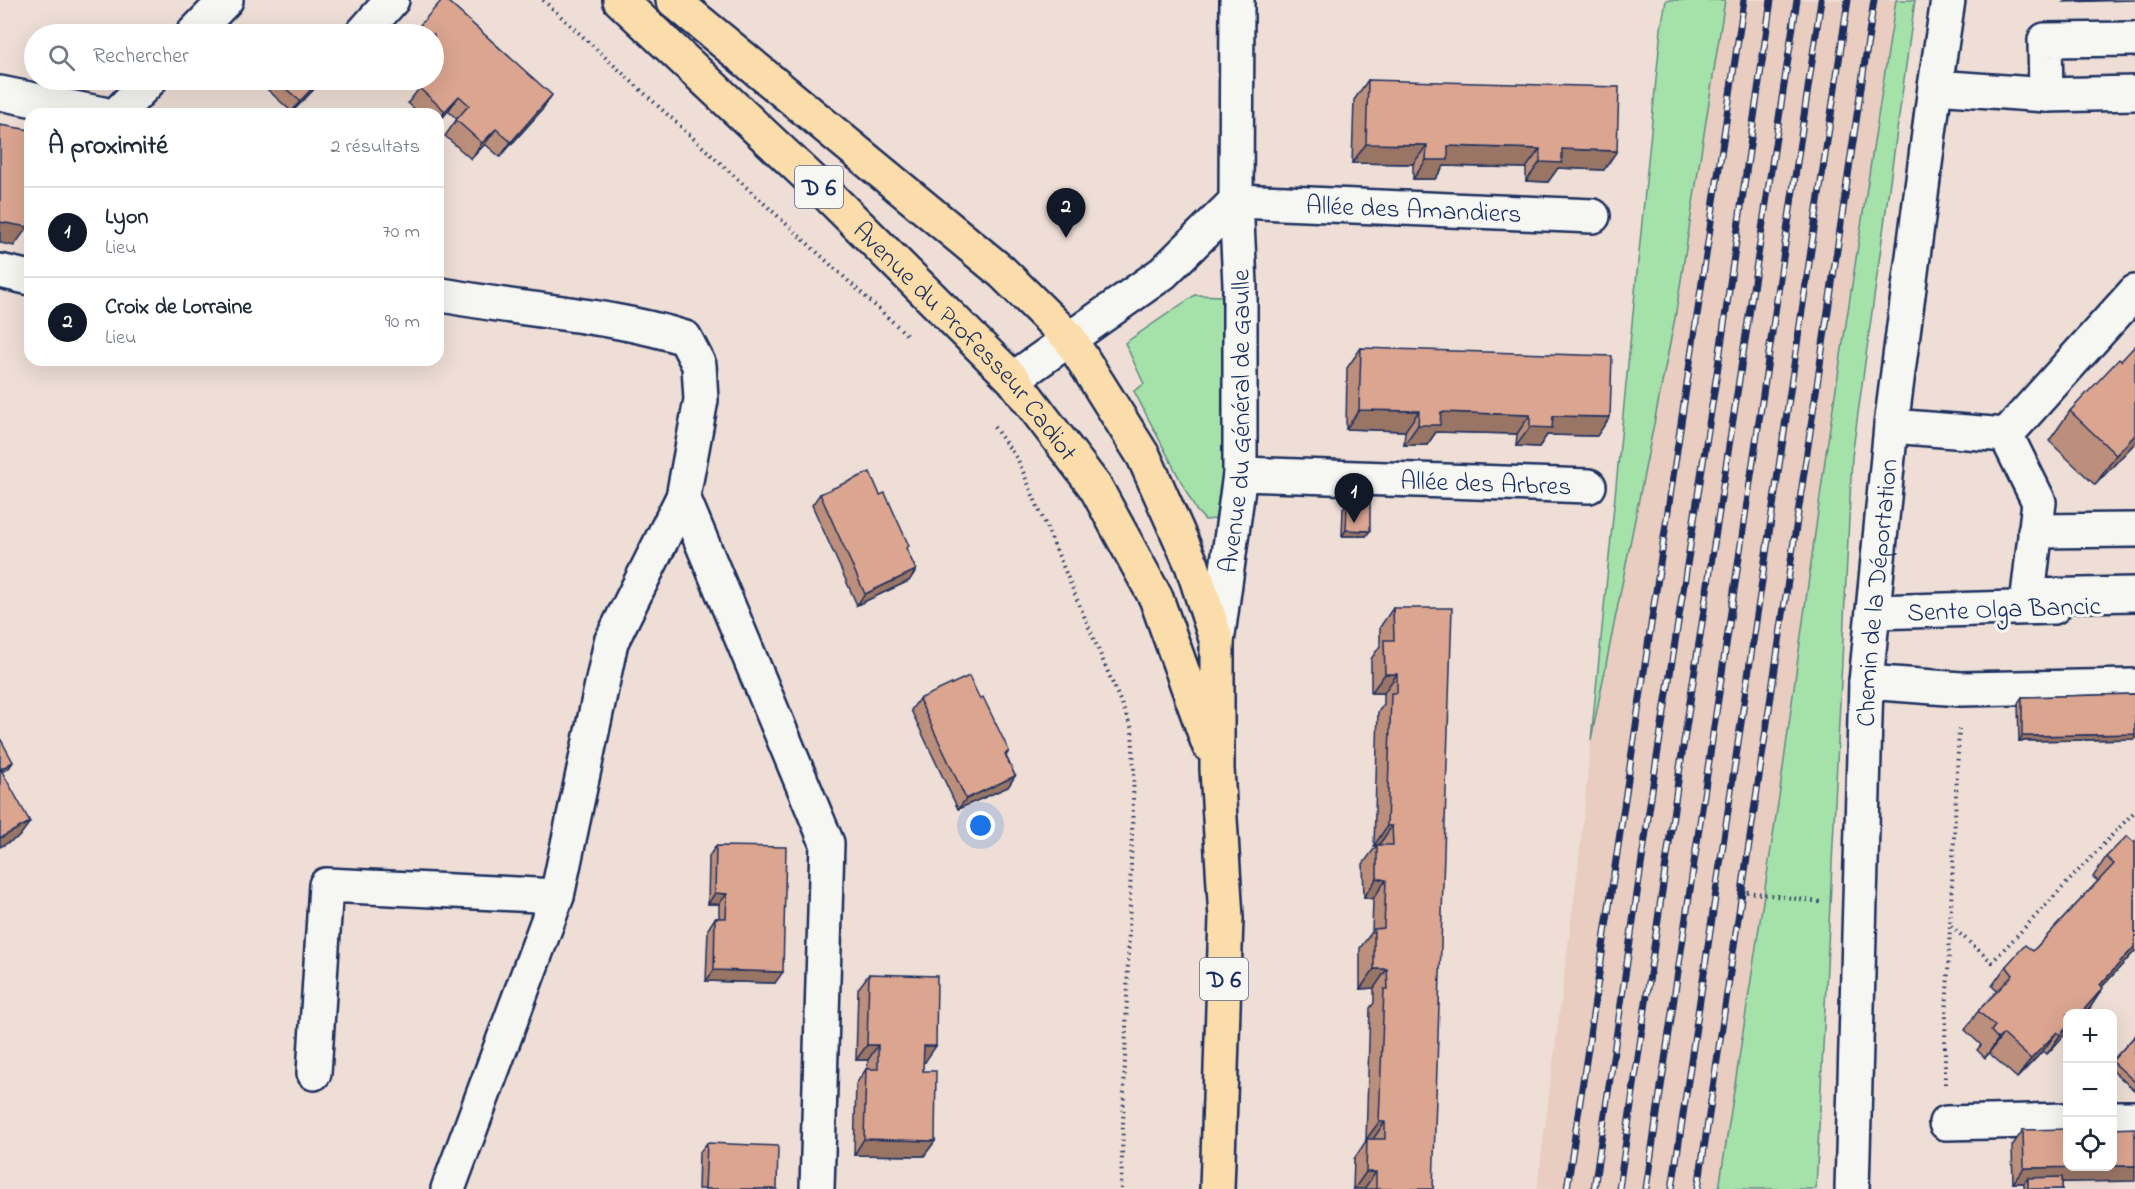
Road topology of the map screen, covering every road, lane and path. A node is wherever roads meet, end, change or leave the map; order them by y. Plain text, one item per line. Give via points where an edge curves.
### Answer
1 (226, 0) edge
2 (392, 0) edge
3 (543, 0) edge
4 (620, 0) edge
5 (673, 0) edge
6 (1237, 0) edge
7 (1948, 0) edge
8 (203, 24) edge
9 (371, 24) edge
10 (2135, 39) edge
11 (1935, 87) junction
12 (140, 90) edge
13 (0, 93) edge
14 (2135, 93) edge
15 (2046, 95) junction
16 (74, 108) edge
17 (123, 108) edge
18 (1236, 201) junction
19 (1593, 216) dead end
20 (0, 271) edge
21 (24, 277) edge
22 (2135, 292) edge
23 (444, 295) edge
24 (1070, 339) junction
25 (914, 341) dead end
26 (1013, 379) junction
27 (993, 424) dead end
28 (1891, 426) junction
29 (2006, 435) junction
30 (1240, 474) junction
31 (1589, 486) dead end
32 (1095, 488) joint
33 (683, 497) junction
34 (2135, 530) edge
35 (2035, 531) junction
36 (2135, 594) edge
37 (2135, 605) edge
38 (1873, 612) junction
39 (1217, 642) junction
40 (1866, 682) junction
41 (2135, 686) edge
42 (1961, 689) junction
43 (1217, 770) junction
44 (2135, 812) edge
45 (1741, 891) dead end
46 (557, 896) junction
47 (1860, 907) junction
48 (1951, 926) junction
49 (314, 1073) dead end
50 (2117, 1118) edge
51 (2135, 1118) edge
52 (2063, 1120) edge
53 (1946, 1123) joint
54 (447, 1189) edge
55 (817, 1189) edge
56 (1121, 1189) edge
57 (1217, 1189) edge
58 (1852, 1189) edge

1 - 8 street
2 - 9 street
3 - 25 path
4 - 26 main road, Avenue du Professeur Cadiot / D 6 via 831,198
5 - 24 main road, D 6 via 1002,272
6 - 18 street, Avenue du Général de Gaulle
7 - 11 street, Chemin de la Déportation
10 - 15 street via 2045,40
11 - 15 street
11 - 28 street, Chemin de la Déportation
12 - 17 street
13 - 16 street
14 - 15 street
18 - 19 street, Allée des Amandiers
18 - 24 street via 1163,273
18 - 30 street, Avenue du Général de Gaulle
20 - 21 street
22 - 29 street
23 - 33 street via 647,326 685,338 699,365 700,400
24 - 26 street
24 - 39 main road, Avenue du Général de Gaulle / D 6 via 1144,457 1192,565
26 - 32 main road, Avenue du Professeur Cadiot / D 6
27 - 56 path via 1018,460 1132,729
28 - 29 street
28 - 38 street, Chemin de la Déportation
29 - 35 street via 2038,502
30 - 31 street, Allée des Arbres
30 - 39 street, Avenue du Général de Gaulle
32 - 43 main road, Avenue du Général de Gaulle / D 6 via 1156,598
33 - 46 street via 611,642
33 - 55 street via 827,843
34 - 35 street
35 - 36 street via 2028,596
37 - 38 street, Sente Olga Bancic
38 - 40 street, Chemin de la Déportation
39 - 43 main road, Avenue du Général de Gaulle / D 6
40 - 42 street
40 - 47 street, Chemin de la Déportation
41 - 42 street
42 - 48 path
43 - 57 main road, Avenue du Général de Gaulle / D 6 via 1226,918
44 - 48 path via 1992,962
45 - 47 path
46 - 49 street via 326,885
46 - 54 street
47 - 58 street, Chemin de la Déportation
48 - 53 path via 1945,1038
50 - 51 street
52 - 53 street

